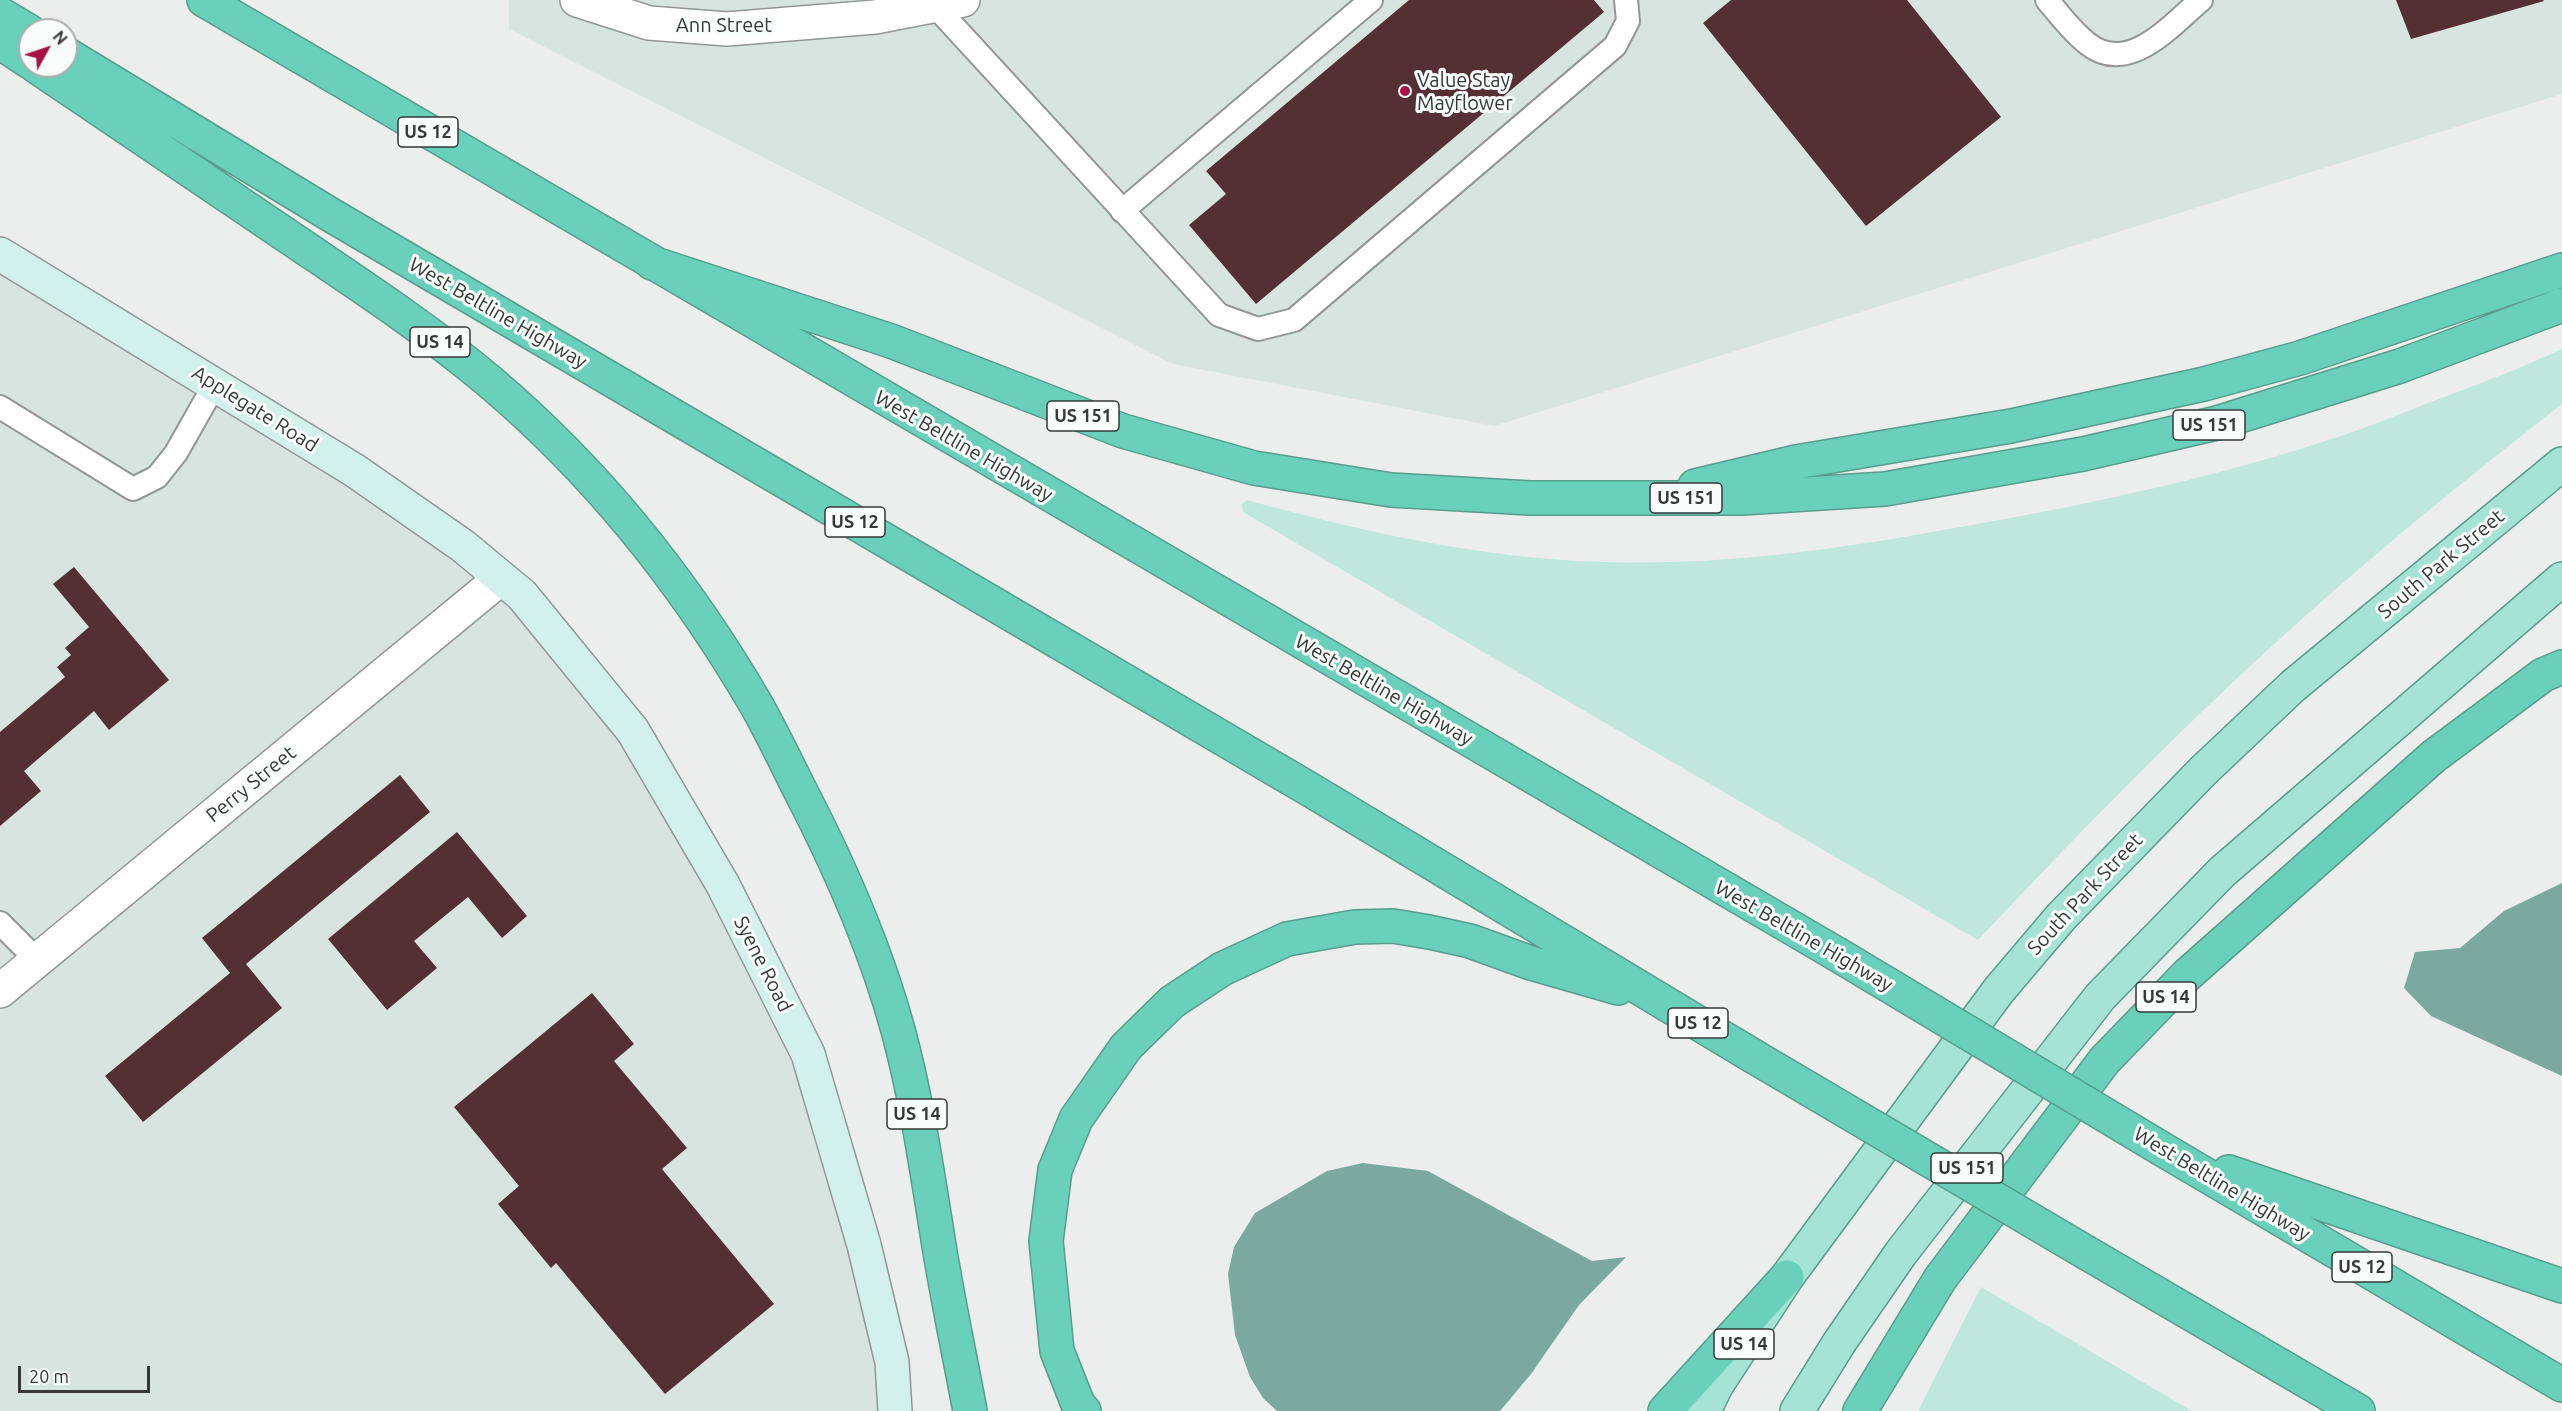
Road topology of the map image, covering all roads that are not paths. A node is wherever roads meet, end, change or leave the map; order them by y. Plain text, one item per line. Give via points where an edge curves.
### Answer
1 (204, 0) edge
2 (577, 0) edge
3 (1371, 0) edge
4 (1626, 0) edge
5 (2047, 0) edge
6 (2201, 0) edge
7 (949, 3) edge
8 (0, 14) edge
9 (18, 25) edge
10 (0, 42) edge
11 (18, 54) edge
12 (78, 61) edge
13 (54, 78) edge
14 (1122, 211) junction
15 (1, 257) edge
16 (652, 264) junction
17 (2562, 270) edge
18 (2562, 305) edge
19 (215, 384) junction
20 (0, 407) edge
21 (2562, 464) edge
22 (1663, 498) junction
23 (501, 578) junction
24 (2562, 579) edge
25 (2562, 667) edge
26 (0, 923) edge
27 (37, 960) junction
28 (0, 991) edge
29 (1644, 991) junction
30 (2162, 1149) junction
31 (1787, 1277) junction
32 (2562, 1286) edge
33 (952, 1318) junction
34 (2562, 1385) edge
35 (895, 1411) edge
36 (970, 1411) edge
37 (991, 1411) edge
38 (1084, 1411) edge
39 (1665, 1411) edge
40 (1704, 1411) edge
41 (1797, 1411) edge
42 (1860, 1411) edge
43 (2358, 1411) edge

1 - 16 highway, West Beltline Highway / US 12
2 - 7 street, Ann Street via 648,23 727,29 875,17
3 - 14 lane
4 - 14 lane via 1628,21 1615,46 1294,320 1258,329 1219,315
5 - 6 lane via 2089,45 2108,54 2123,55 2150,43
7 - 14 lane
8 - 9 highway
10 - 11 highway
12 - 29 highway, West Beltline Highway / US 12 via 341,221 1309,789
13 - 33 highway, US 14 via 361,285 449,349 492,383 579,465 654,552 701,617 759,710 826,839 874,954 898,1032 921,1130
15 - 19 street, Applegate Road
16 - 22 highway, US 151 via 891,341 1123,431 1254,468 1391,490 1444,494
16 - 30 highway, West Beltline Highway / US 12, bridge via 1835,953
17 - 22 highway via 2311,354 2193,387 1989,430 1796,462 1720,479
18 - 22 highway, US 151 via 2400,366 2217,423 2083,454 1885,489 1742,498
19 - 20 lane via 176,453 157,477 133,489
19 - 23 street, Applegate Road via 354,470 463,546
21 - 31 main road, South Park Street / US 14 via 2293,686 2115,860 1999,990
23 - 27 street, Perry Street
23 - 35 street, Syene Road via 522,596 633,731 723,885 808,1054 864,1245 892,1362
24 - 41 main road, US 151 via 2222,872 2100,997 1901,1252
25 - 42 highway, US 14 via 2543,675 2434,756 2187,975 2104,1061 1940,1279
26 - 27 lane
27 - 28 street, Perry Street
29 - 38 highway via 1591,982 1470,941 1393,926 1355,927 1287,939 1221,969 1172,1002 1126,1047 1082,1110 1055,1170 1046,1241 1057,1351
29 - 43 highway, West Beltline Highway / US 12, bridge
30 - 32 highway
30 - 34 highway, West Beltline Highway / US 12
31 - 39 highway
31 - 40 main road, South Park Street / US 14
33 - 36 highway
33 - 37 highway

